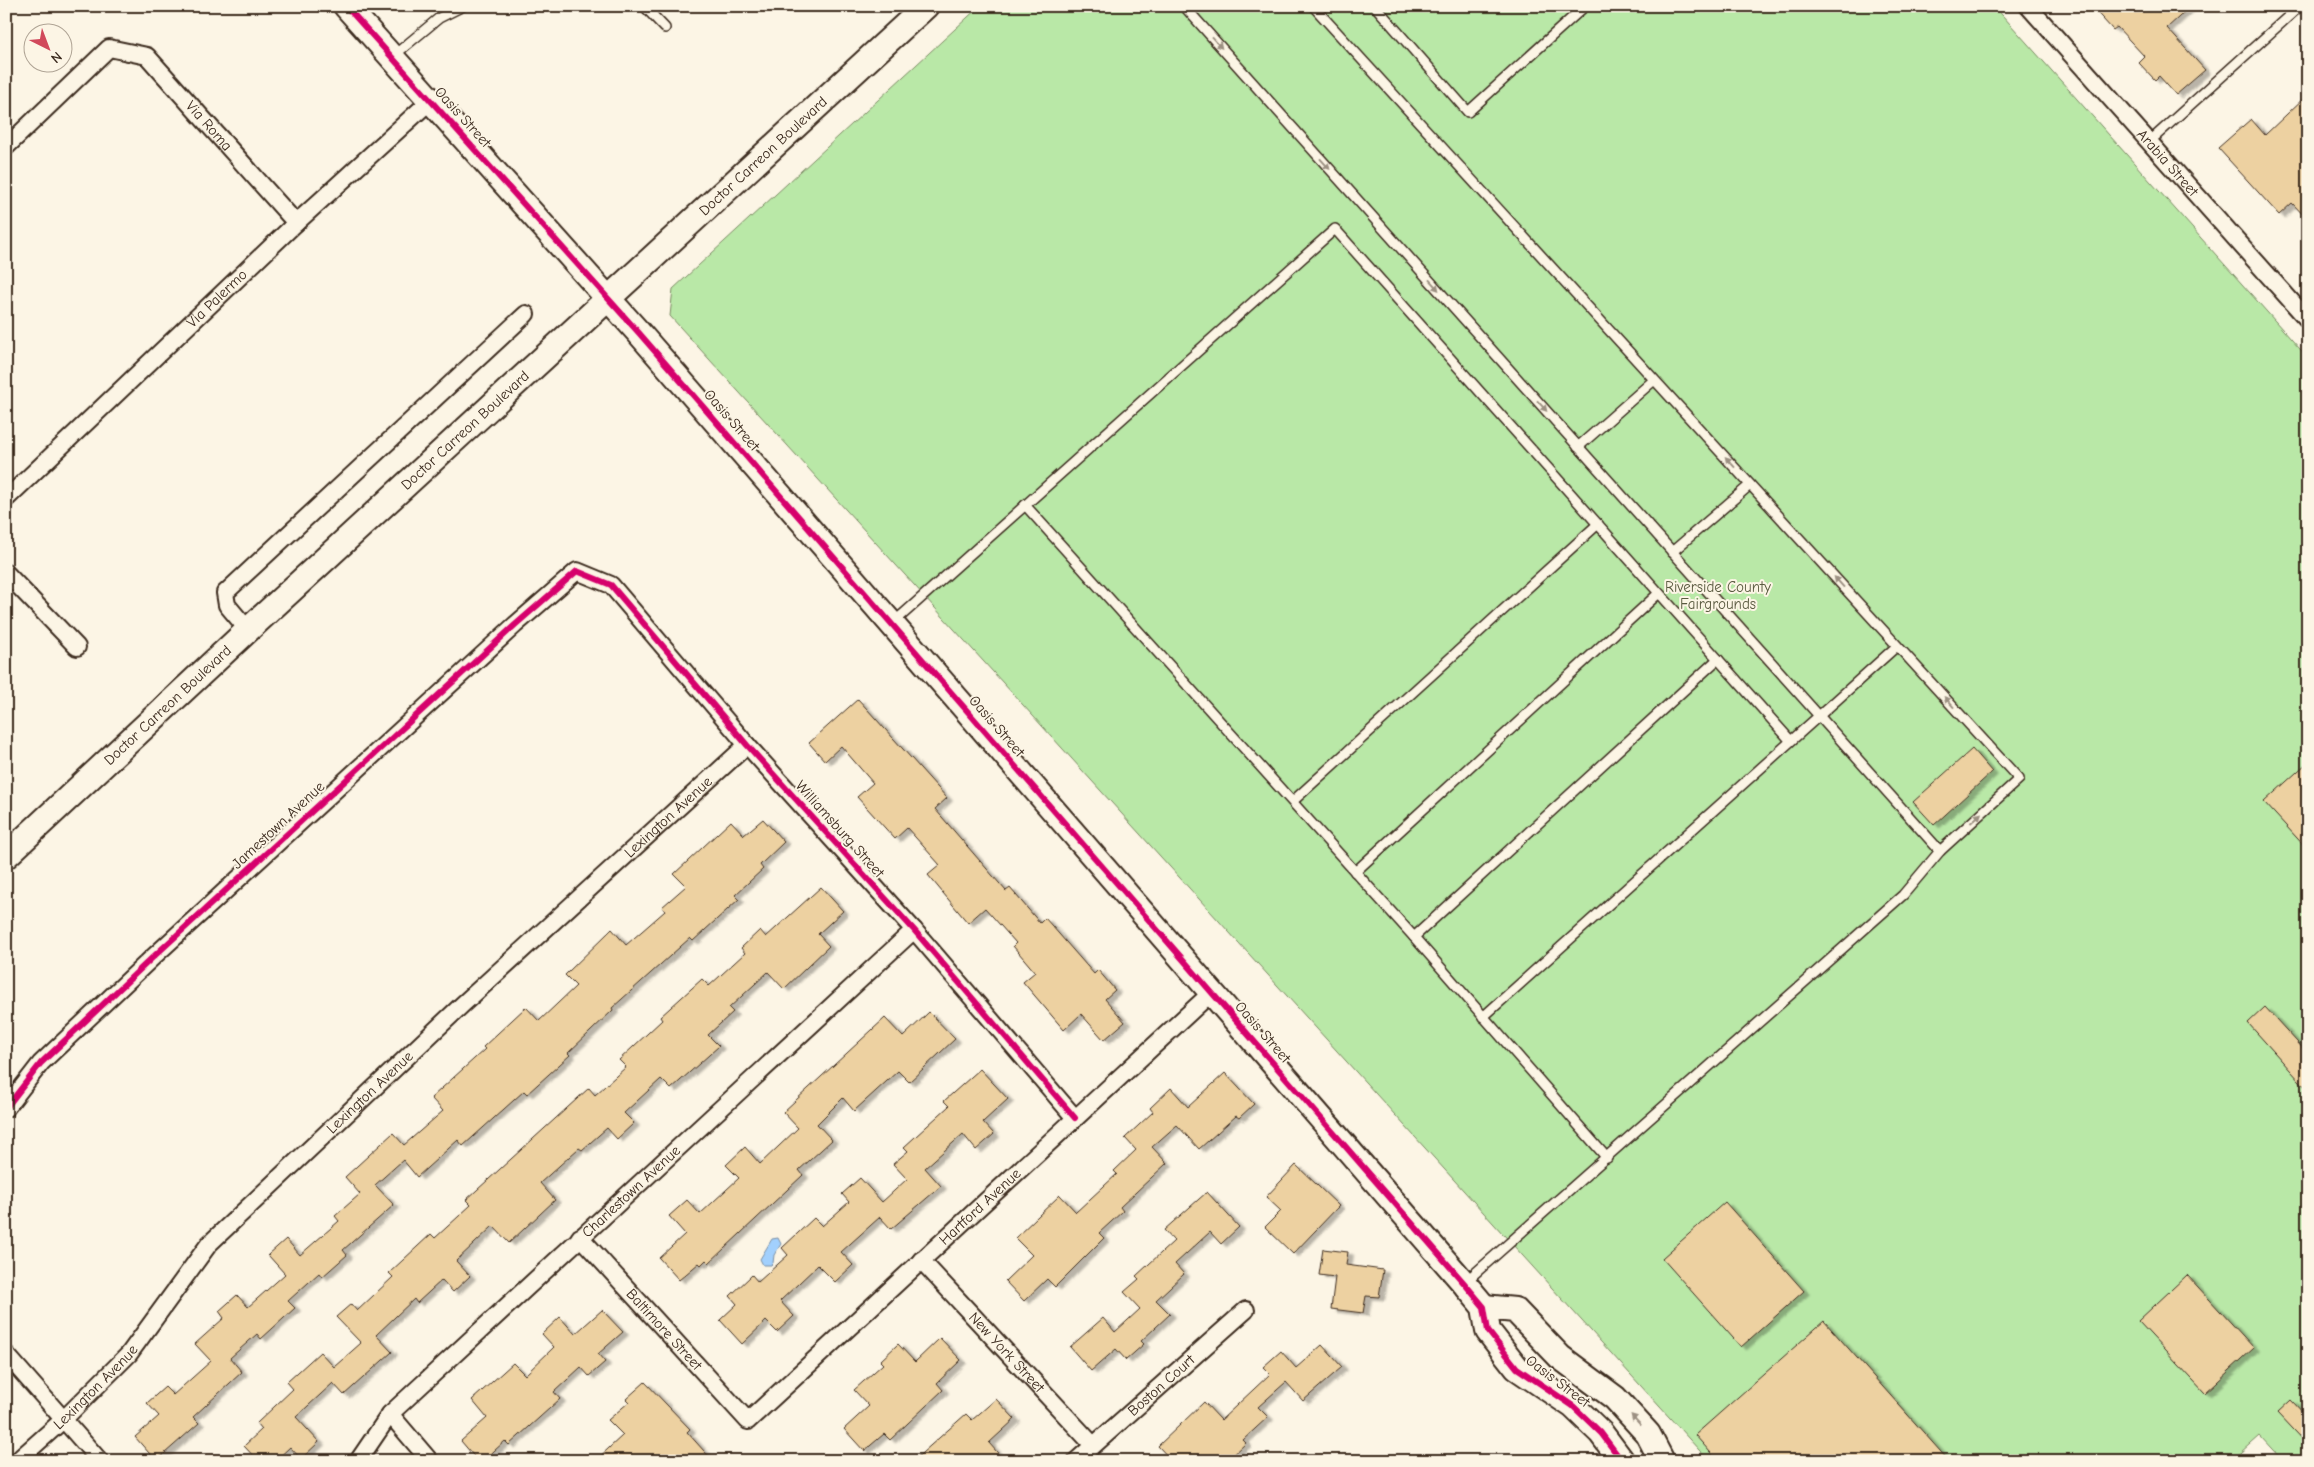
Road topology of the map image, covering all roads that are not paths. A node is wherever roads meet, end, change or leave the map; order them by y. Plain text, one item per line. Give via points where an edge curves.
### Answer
1 (346, 6) edge
2 (463, 6) edge
3 (644, 6) edge
4 (926, 6) edge
5 (1184, 6) edge
6 (1313, 6) edge
7 (1375, 6) edge
8 (1585, 6) edge
9 (2028, 6) edge
10 (2300, 6) edge
11 (665, 28) dead end
12 (392, 57) junction
13 (431, 100) junction
14 (2149, 142) junction
15 (6, 147) edge
16 (296, 223) junction
17 (609, 299) junction
18 (526, 314) dead end
19 (2308, 320) edge
20 (1654, 380) junction
21 (1578, 447) junction
22 (1750, 485) junction
23 (6, 499) edge
24 (1025, 505) junction
25 (1598, 524) junction
26 (1672, 552) junction
27 (577, 571) joint
28 (6, 573) edge
29 (1659, 593) junction
30 (892, 624) junction
31 (248, 630) junction
32 (1897, 646) junction
33 (77, 648) dead end
34 (1718, 659) junction
35 (1818, 715) junction
36 (1790, 740) junction
37 (747, 745) junction
38 (1293, 801) junction
39 (1940, 851) junction
40 (6, 856) edge
41 (1355, 872) junction
42 (914, 930) junction
43 (1414, 937) junction
44 (1212, 992) junction
45 (1483, 1017) junction
46 (6, 1108) edge
47 (1074, 1118) junction
48 (1607, 1158) junction
49 (580, 1236) junction
50 (921, 1260) junction
51 (1464, 1283) junction
52 (1484, 1307) junction
53 (1246, 1310) dead end
54 (6, 1354) edge
55 (390, 1414) junction
56 (64, 1419) junction
57 (748, 1421) joint
58 (1093, 1445) junction
59 (17, 1461) edge
60 (100, 1461) edge
61 (358, 1461) edge
62 (430, 1461) edge
63 (1076, 1461) edge
64 (1622, 1461) edge
65 (1662, 1461) edge

1 - 12 street, Oasis Street
2 - 12 lane via 439,18
3 - 11 lane
4 - 17 street, Doctor Carreon Boulevard
5 -> 21 lane
6 - 20 lane
7 - 8 lane via 1468,112
9 - 14 street, Arabia Street
10 - 14 lane
12 - 13 street, Oasis Street
13 - 16 street, Via Palermo
13 - 17 street, Oasis Street
14 - 19 street, Arabia Street
15 - 16 street, Via Roma via 109,48 147,56
16 - 23 street, Via Palermo
17 - 30 street, Oasis Street
17 - 31 street, Doctor Carreon Boulevard
18 - 31 street via 225,593 227,605
20 - 21 lane
22 -> 20 lane
21 - 26 lane
22 - 26 lane
32 -> 22 lane
24 - 25 lane via 1335,229
24 - 30 lane
24 - 38 lane
25 - 29 lane
25 - 38 lane
26 - 35 lane
27 - 37 street, Williamsburg Street via 611,585
27 - 46 street, Jamestown Avenue via 152,958 41,1063
28 - 33 street
29 - 34 lane
29 - 41 lane
30 - 44 street, Oasis Street
31 - 40 street, Doctor Carreon Boulevard
32 - 35 lane
39 -> 32 lane via 2019,780
34 - 36 lane
34 - 43 lane
35 - 36 lane
35 - 39 lane
36 - 45 lane
37 - 42 street, Williamsburg Street
37 - 56 street, Lexington Avenue via 463,1004 209,1244 129,1354
38 - 41 lane
39 - 48 lane via 1903,895
41 - 43 lane
42 - 47 street, Williamsburg Street
42 - 49 street, Charlestown Avenue
43 - 45 lane
44 - 47 street, Hartford Avenue
44 - 51 street, Oasis Street
45 - 48 lane
47 - 50 street, Hartford Avenue
48 - 51 lane
49 - 55 street, Charlestown Avenue
49 - 57 street, Baltimore Street
50 - 57 street, Hartford Avenue
50 - 58 street, New York Street
51 - 52 street, Oasis Street
52 - 64 street, Oasis Street via 1488,1331 1517,1368 1573,1406 1601,1433
65 -> 52 street, Oasis Street via 1648,1434 1615,1398 1560,1357 1515,1310
53 - 58 street, Boston Court
54 - 56 street
55 - 61 street, Charlestown Avenue
55 - 62 street
56 - 59 street, Lexington Avenue
56 - 60 street
58 - 63 street, Boston Court

